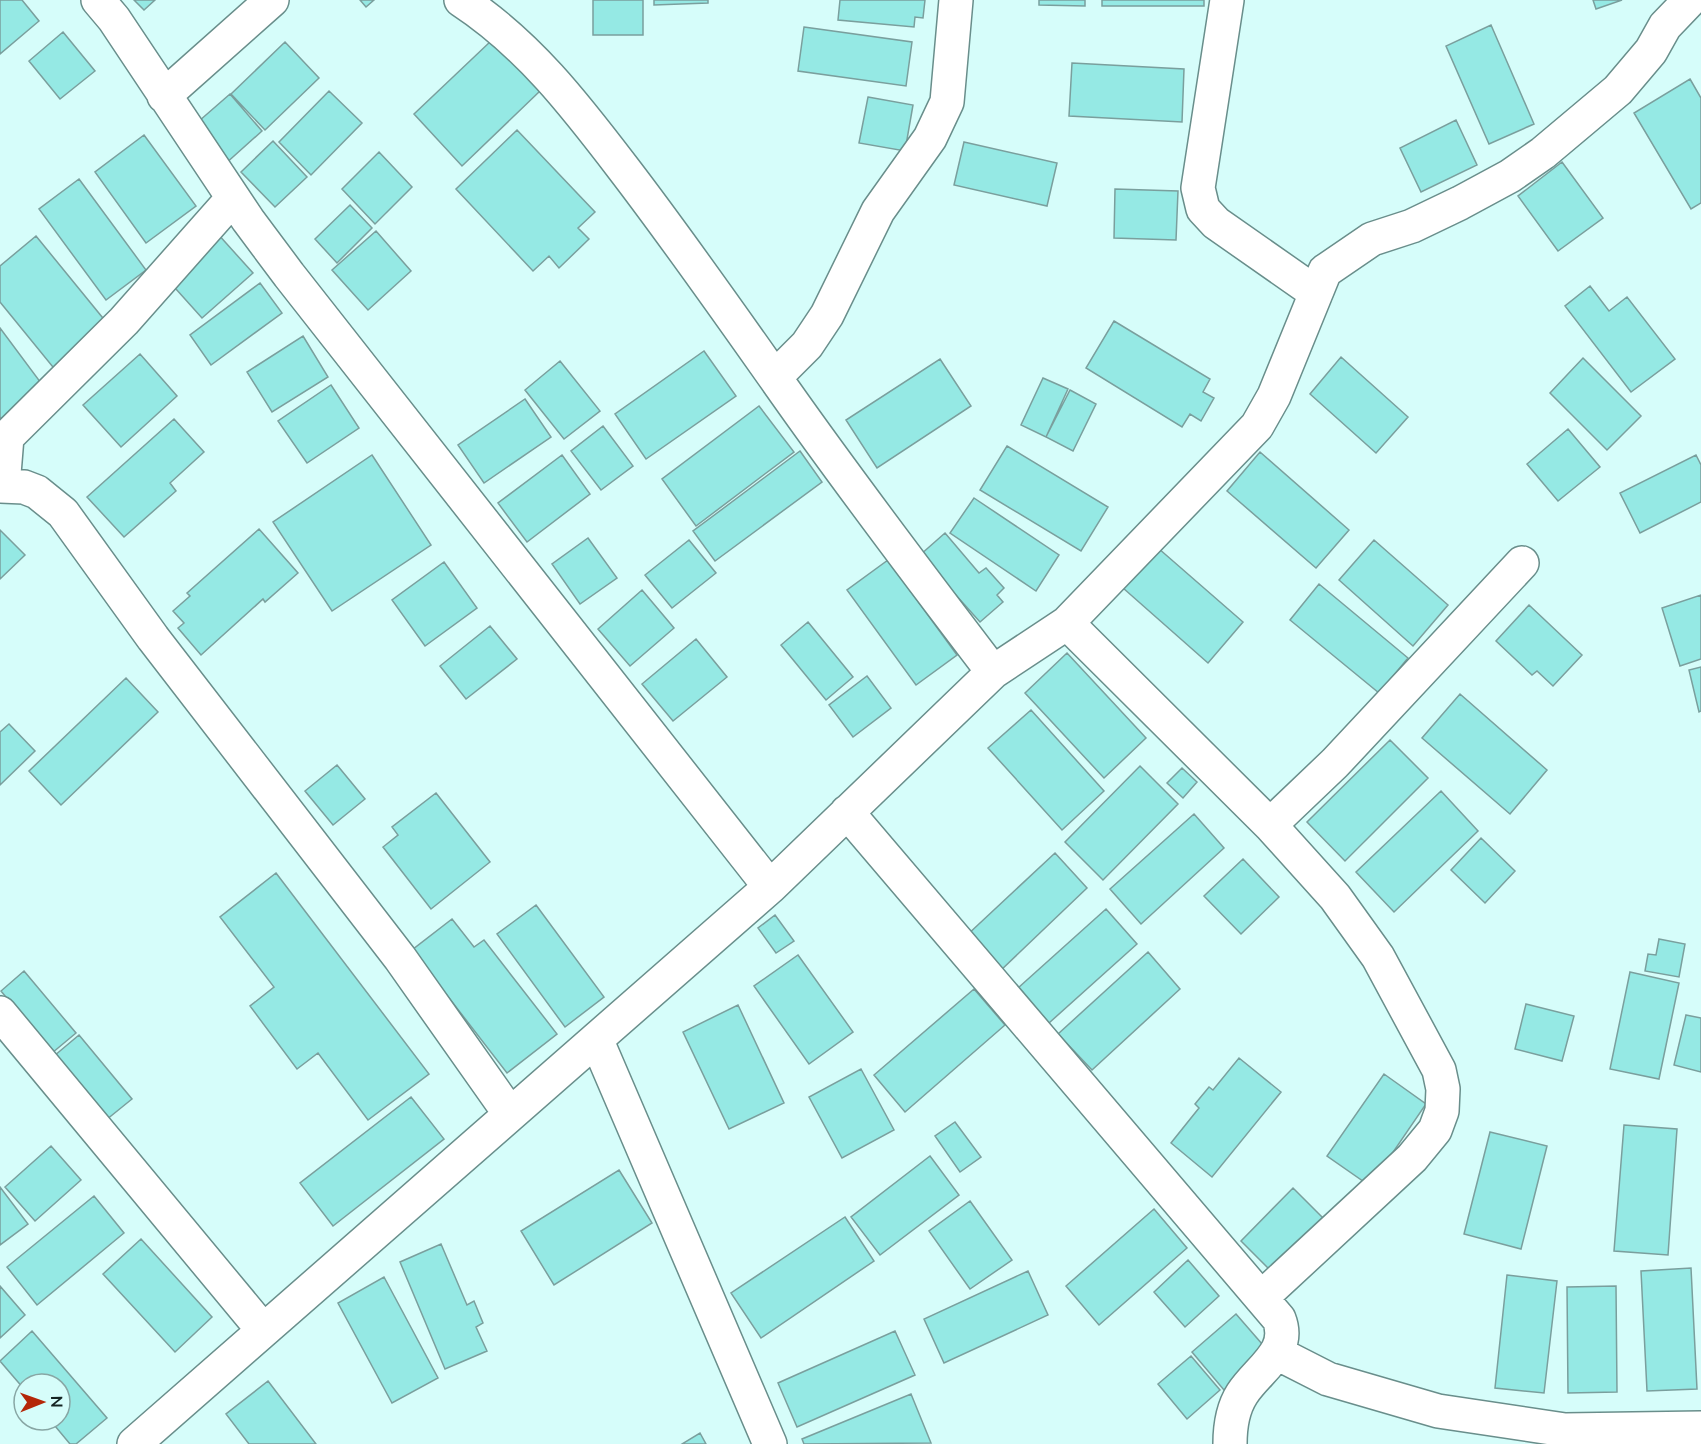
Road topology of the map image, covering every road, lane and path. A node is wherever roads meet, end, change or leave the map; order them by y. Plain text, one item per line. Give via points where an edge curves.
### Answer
1 (98, 0) edge
2 (272, 0) edge
3 (461, 0) edge
4 (956, 0) edge
5 (1227, 0) edge
6 (1690, 0) edge
7 (164, 96) junction
8 (233, 198) junction
9 (1316, 293) junction
10 (775, 377) junction
11 (2, 486) edge
12 (1522, 563) dead end
13 (1067, 624) junction
14 (993, 672) junction
15 (847, 812) junction
16 (1270, 825) junction
17 (770, 887) junction
18 (0, 1013) edge
19 (597, 1041) junction
20 (510, 1114) junction
21 (1261, 1298) junction
22 (263, 1330) junction
23 (1277, 1353) junction
24 (1701, 1428) edge
25 (134, 1444) edge
26 (770, 1444) edge
27 (1230, 1444) edge

1 - 7 street
2 - 7 street
3 - 10 street via 510,37 552,77 651,205
4 - 10 street via 947,102 930,138 883,204 827,315 807,345
5 - 9 street via 1198,188 1203,209 1216,223
6 - 9 street via 1665,26 1651,51 1618,90 1543,153 1460,203 1412,226 1372,239 1325,271
7 - 8 street
8 - 11 street via 124,321 7,437
8 - 17 street via 327,325
9 - 13 street via 1274,396 1257,426
10 - 14 street
11 - 20 street via 37,492 63,513 153,638 400,958
12 - 16 street via 1335,764
13 - 14 street
13 - 16 street
14 - 15 street
15 - 17 street
15 - 21 street
16 - 21 street via 1335,897 1378,957 1427,1045 1443,1089 1436,1130 1412,1158
17 - 19 street
18 - 22 street
19 - 20 street
19 - 26 street
20 - 22 street
21 - 23 street via 1282,1328
22 - 25 street
23 - 24 street via 1328,1379 1438,1411 1565,1430
23 - 27 street via 1241,1395

